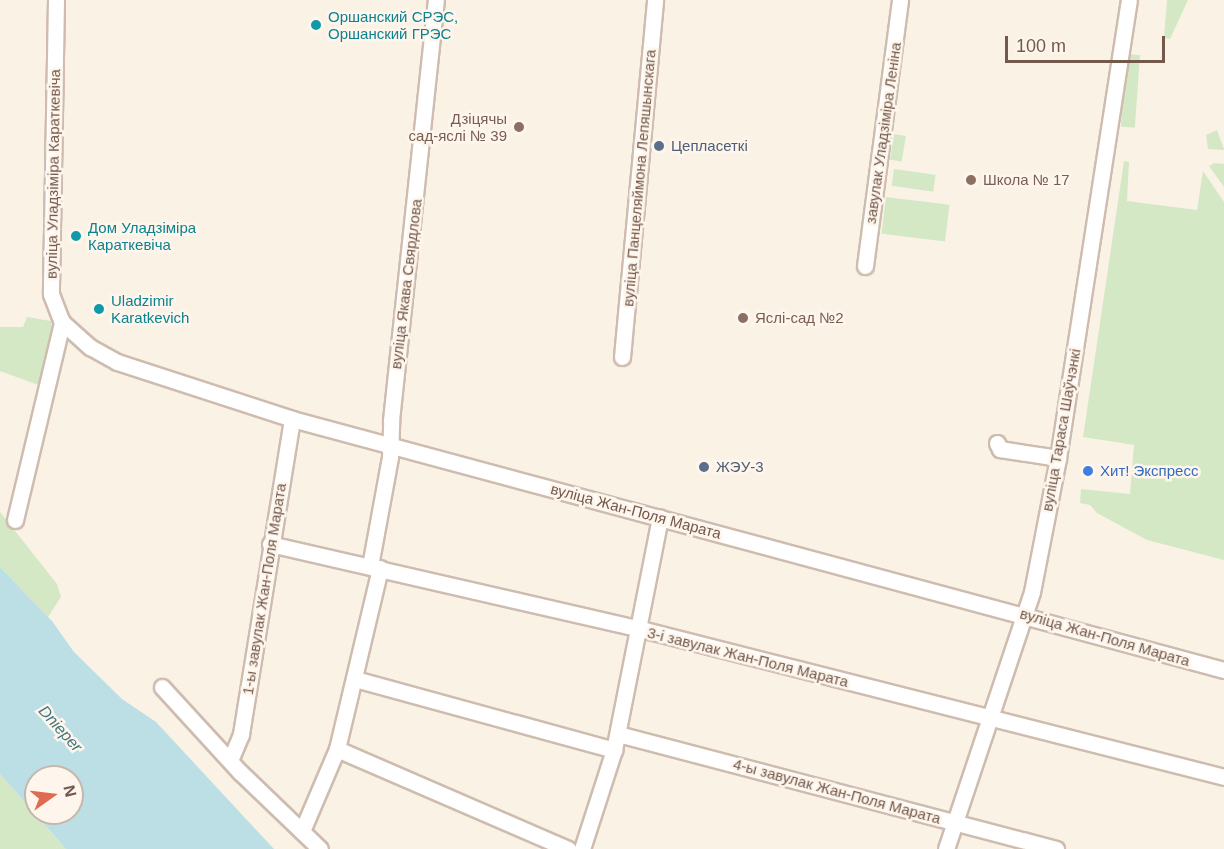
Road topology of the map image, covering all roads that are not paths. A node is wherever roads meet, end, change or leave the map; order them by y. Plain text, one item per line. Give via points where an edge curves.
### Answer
1 (56, 0) edge
2 (436, 0) edge
3 (655, 0) edge
4 (900, 0) edge
5 (1129, 0) edge
6 (865, 266) dead end
7 (62, 322) junction
8 (622, 357) dead end
9 (292, 419) junction
10 (997, 443) dead end
11 (390, 444) junction
12 (1058, 458) junction
13 (660, 518) junction
14 (15, 520) dead end
15 (270, 544) junction
16 (375, 567) junction
17 (1024, 614) junction
18 (637, 628) junction
19 (1224, 670) edge
20 (355, 679) junction
21 (162, 687) dead end
22 (988, 719) junction
23 (618, 734) junction
24 (337, 749) junction
25 (614, 750) junction
26 (231, 758) junction
27 (1224, 777) edge
28 (957, 823) junction
29 (302, 831) junction
30 (320, 849) edge
31 (568, 849) edge
32 (582, 849) edge
33 (946, 849) edge
34 (1056, 849) edge

1 - 7 street, вуліца Уладзіміра Караткевіча via 50,278
2 - 11 street, вуліца Якава Свярдлова
3 - 8 street, вуліца Панцеляймона Лепяшынскага
4 - 6 street, завулак Уладзіміра Леніна
5 - 12 street, вуліца Тараса Шаўчэнкі
7 - 9 street, вуліца Жан-Поля Марата via 90,347 117,362
7 - 14 street
9 - 11 street, вуліца Жан-Поля Марата
9 - 15 street, 1-ы завулак Жан-Поля Марата
10 - 12 street via 1000,449
11 - 13 street, вуліца Жан-Поля Марата
11 - 16 street, вуліца Якава Свярдлова
12 - 17 street, вуліца Тараса Шаўчэнкі via 1032,592
13 - 17 street, вуліца Жан-Поля Марата
13 - 18 street
15 - 16 street, 3-і завулак Жан-Поля Марата
15 - 26 street, 1-ы завулак Жан-Поля Марата via 241,735
16 - 18 street, 3-і завулак Жан-Поля Марата
16 - 20 street, вуліца Якава Свярдлова
17 - 19 street, вуліца Жан-Поля Марата
17 - 22 street, вуліца Тараса Шаўчэнкі
18 - 22 street, 3-і завулак Жан-Поля Марата
18 - 23 street
20 - 24 street, вуліца Якава Свярдлова
20 - 25 street
21 - 26 street
22 - 27 street, 3-і завулак Жан-Поля Марата
22 - 28 street, вуліца Тараса Шаўчэнкі
23 - 25 street
23 - 28 street, 4-ы завулак Жан-Поля Марата
24 - 29 street, вуліца Якава Свярдлова
24 - 31 street
25 - 32 street
26 - 29 street
28 - 33 street, вуліца Тараса Шаўчэнкі
28 - 34 street, 4-ы завулак Жан-Поля Марата
29 - 30 street

